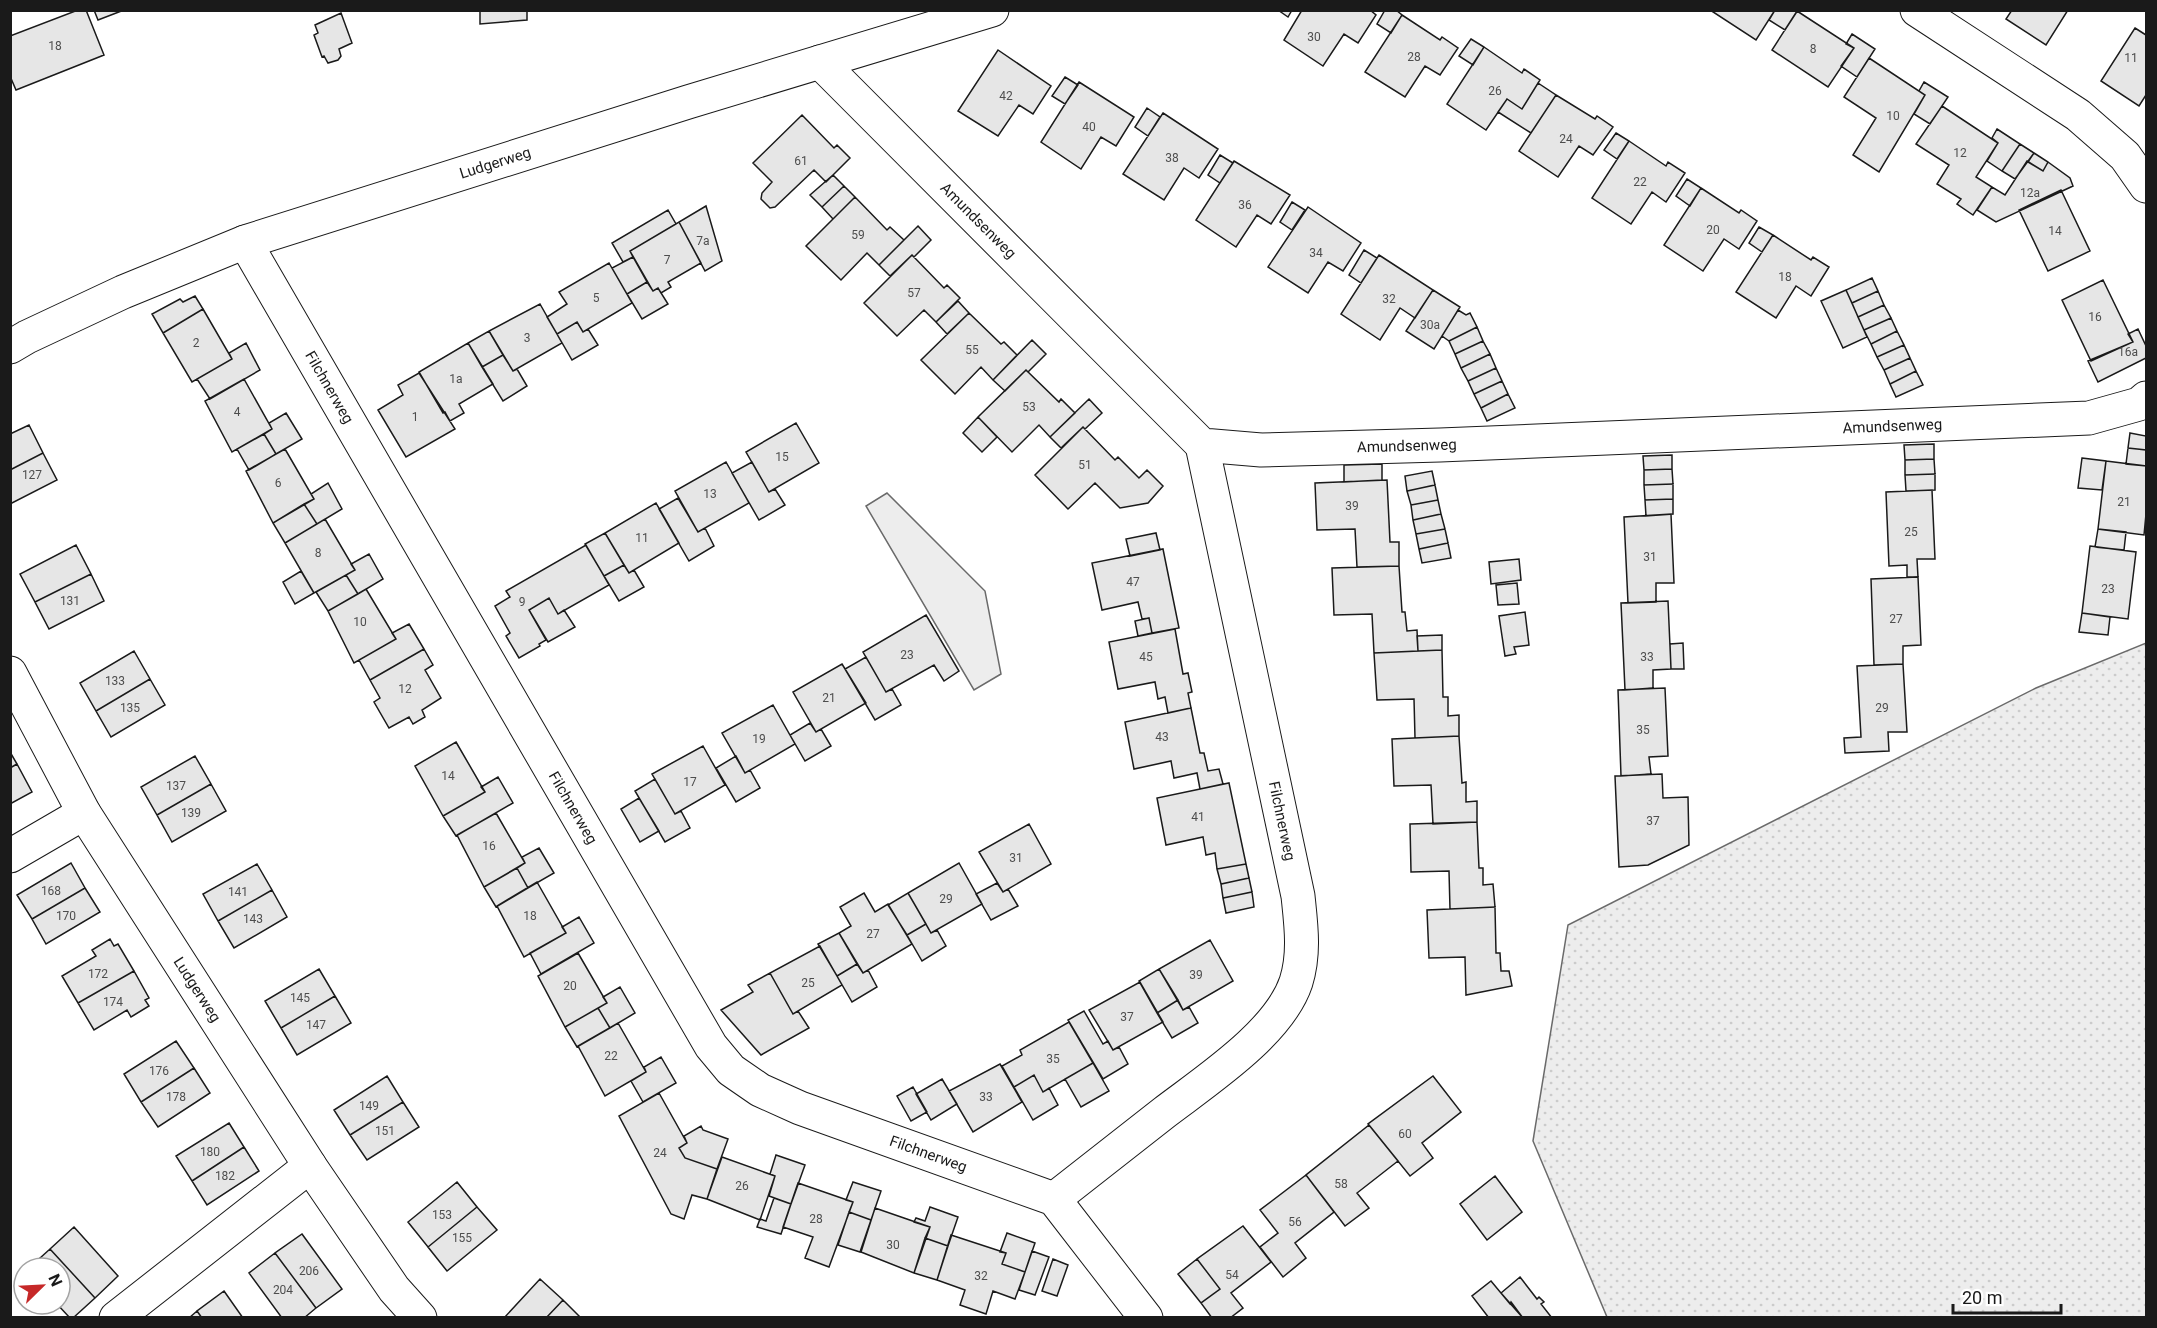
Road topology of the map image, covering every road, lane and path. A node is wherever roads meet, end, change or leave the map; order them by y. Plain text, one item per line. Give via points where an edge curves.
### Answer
1 (992, 10) edge
2 (1917, 10) edge
3 (820, 62) junction
4 (2146, 186) edge
5 (245, 242) junction
6 (10, 347) edge
7 (2146, 398) edge
8 (1202, 446) junction
9 (10, 673) edge
10 (84, 813) junction
11 (10, 856) edge
12 (310, 1166) junction
13 (1054, 1199) junction
14 (116, 1317) edge
15 (420, 1317) edge
16 (1146, 1317) edge

1 - 3 street, Ludgerweg
2 - 4 street via 2078,115 2125,156
3 - 5 street, Ludgerweg
3 - 8 street, Amundsenweg
5 - 6 street, Ludgerweg via 123,292
5 - 13 street, Filchnerweg via 711,1047 731,1070 760,1090 800,1108
7 - 8 street, Amundsenweg via 2139,404 2088,418 1440,445 1261,450
8 - 13 street, Filchnerweg via 1298,896 1303,949 1296,983 1271,1023 1240,1054
9 - 10 street, Ludgerweg
10 - 11 street
10 - 12 street, Ludgerweg
12 - 14 street
12 - 15 street, Ludgerweg via 394,1289
13 - 16 street

